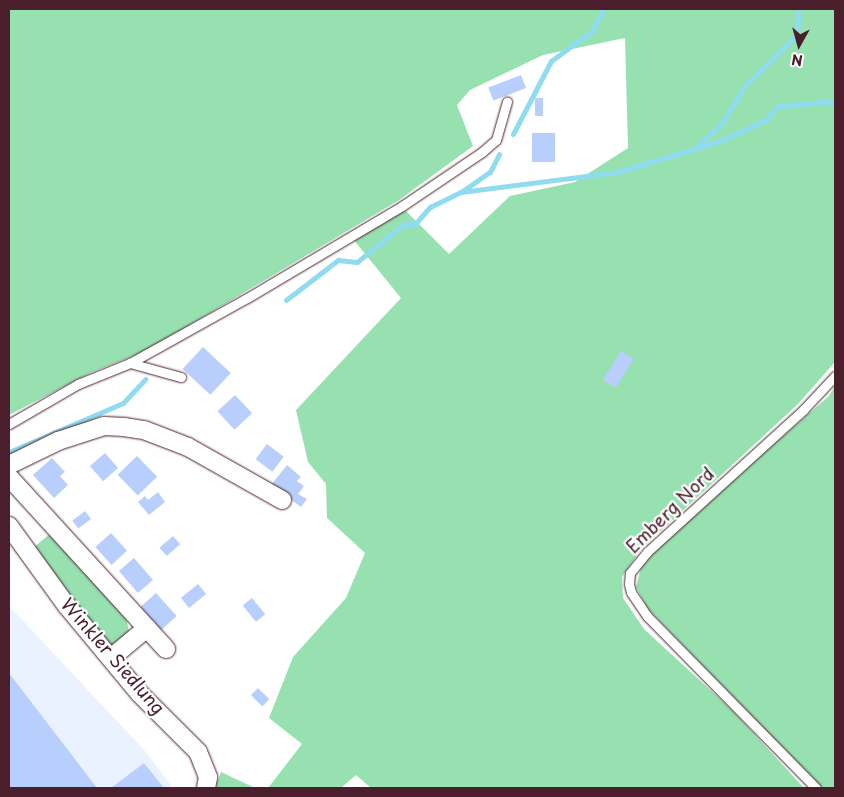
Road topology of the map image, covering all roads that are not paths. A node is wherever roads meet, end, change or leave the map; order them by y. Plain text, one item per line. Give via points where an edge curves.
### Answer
1 (507, 102) dead end
2 (130, 363) junction
3 (835, 376) edge
4 (181, 377) dead end
5 (9, 424) edge
6 (9, 465) edge
7 (9, 477) edge
8 (282, 500) dead end
9 (9, 526) edge
10 (147, 628) junction
11 (166, 649) dead end
12 (111, 658) junction
13 (206, 788) edge
14 (816, 788) edge

1 - 2 lane via 496,140 482,152 402,206
2 - 4 lane
2 - 5 lane via 78,384
3 - 14 lane, Emberg Nord via 804,409 647,552 630,573 629,584 648,616
6 - 8 street via 20,457 104,426 124,427 144,430 188,447
7 - 10 street
9 - 12 street, Winkler Siedlung
10 - 11 street
10 - 12 street
12 - 13 street, Winkler Siedlung via 140,694 198,752 208,777

